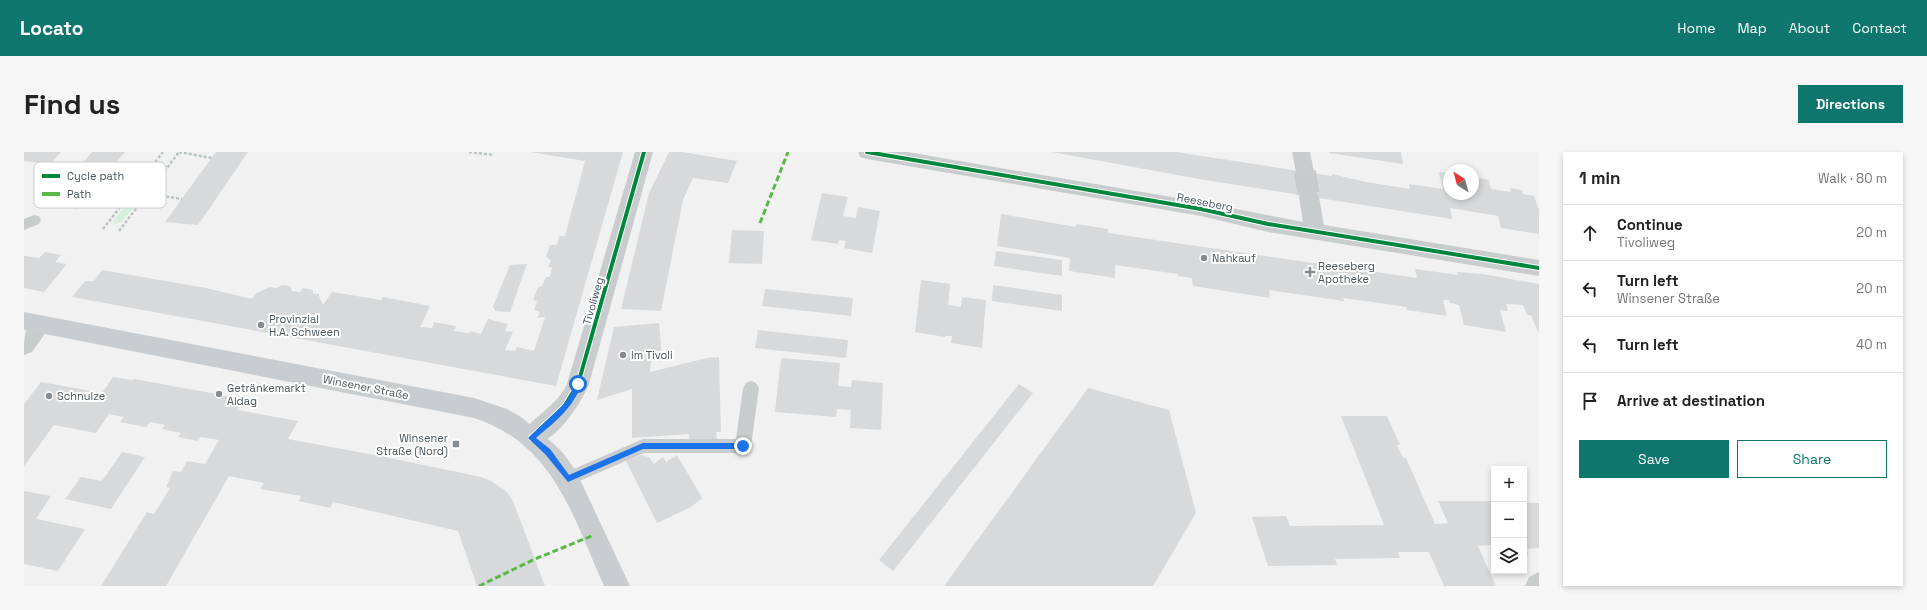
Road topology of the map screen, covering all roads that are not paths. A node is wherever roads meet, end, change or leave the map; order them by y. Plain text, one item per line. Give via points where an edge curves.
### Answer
1 (644, 152) edge
2 (867, 152) edge
3 (1301, 152) edge
4 (948, 159) edge
5 (1305, 172) tunnel mouth
6 (1309, 197) tunnel mouth
7 (1315, 232) junction
8 (1539, 268) edge
9 (32, 323) edge
10 (24, 346) edge
11 (751, 388) dead end
12 (532, 438) junction
13 (568, 479) junction
14 (617, 586) edge

1 - 12 street, Tivoliweg via 573,398
2 - 4 street, Reeseberg
3 - 5 street
4 - 7 street, Reeseberg
6 - 7 street
7 - 8 street, Reeseberg
9 - 10 street
9 - 12 main road, Winsener Straße via 474,408 499,416
11 - 13 lane via 743,446 643,446
12 - 13 main road, Winsener Straße via 547,452
13 - 14 main road, Winsener Straße

